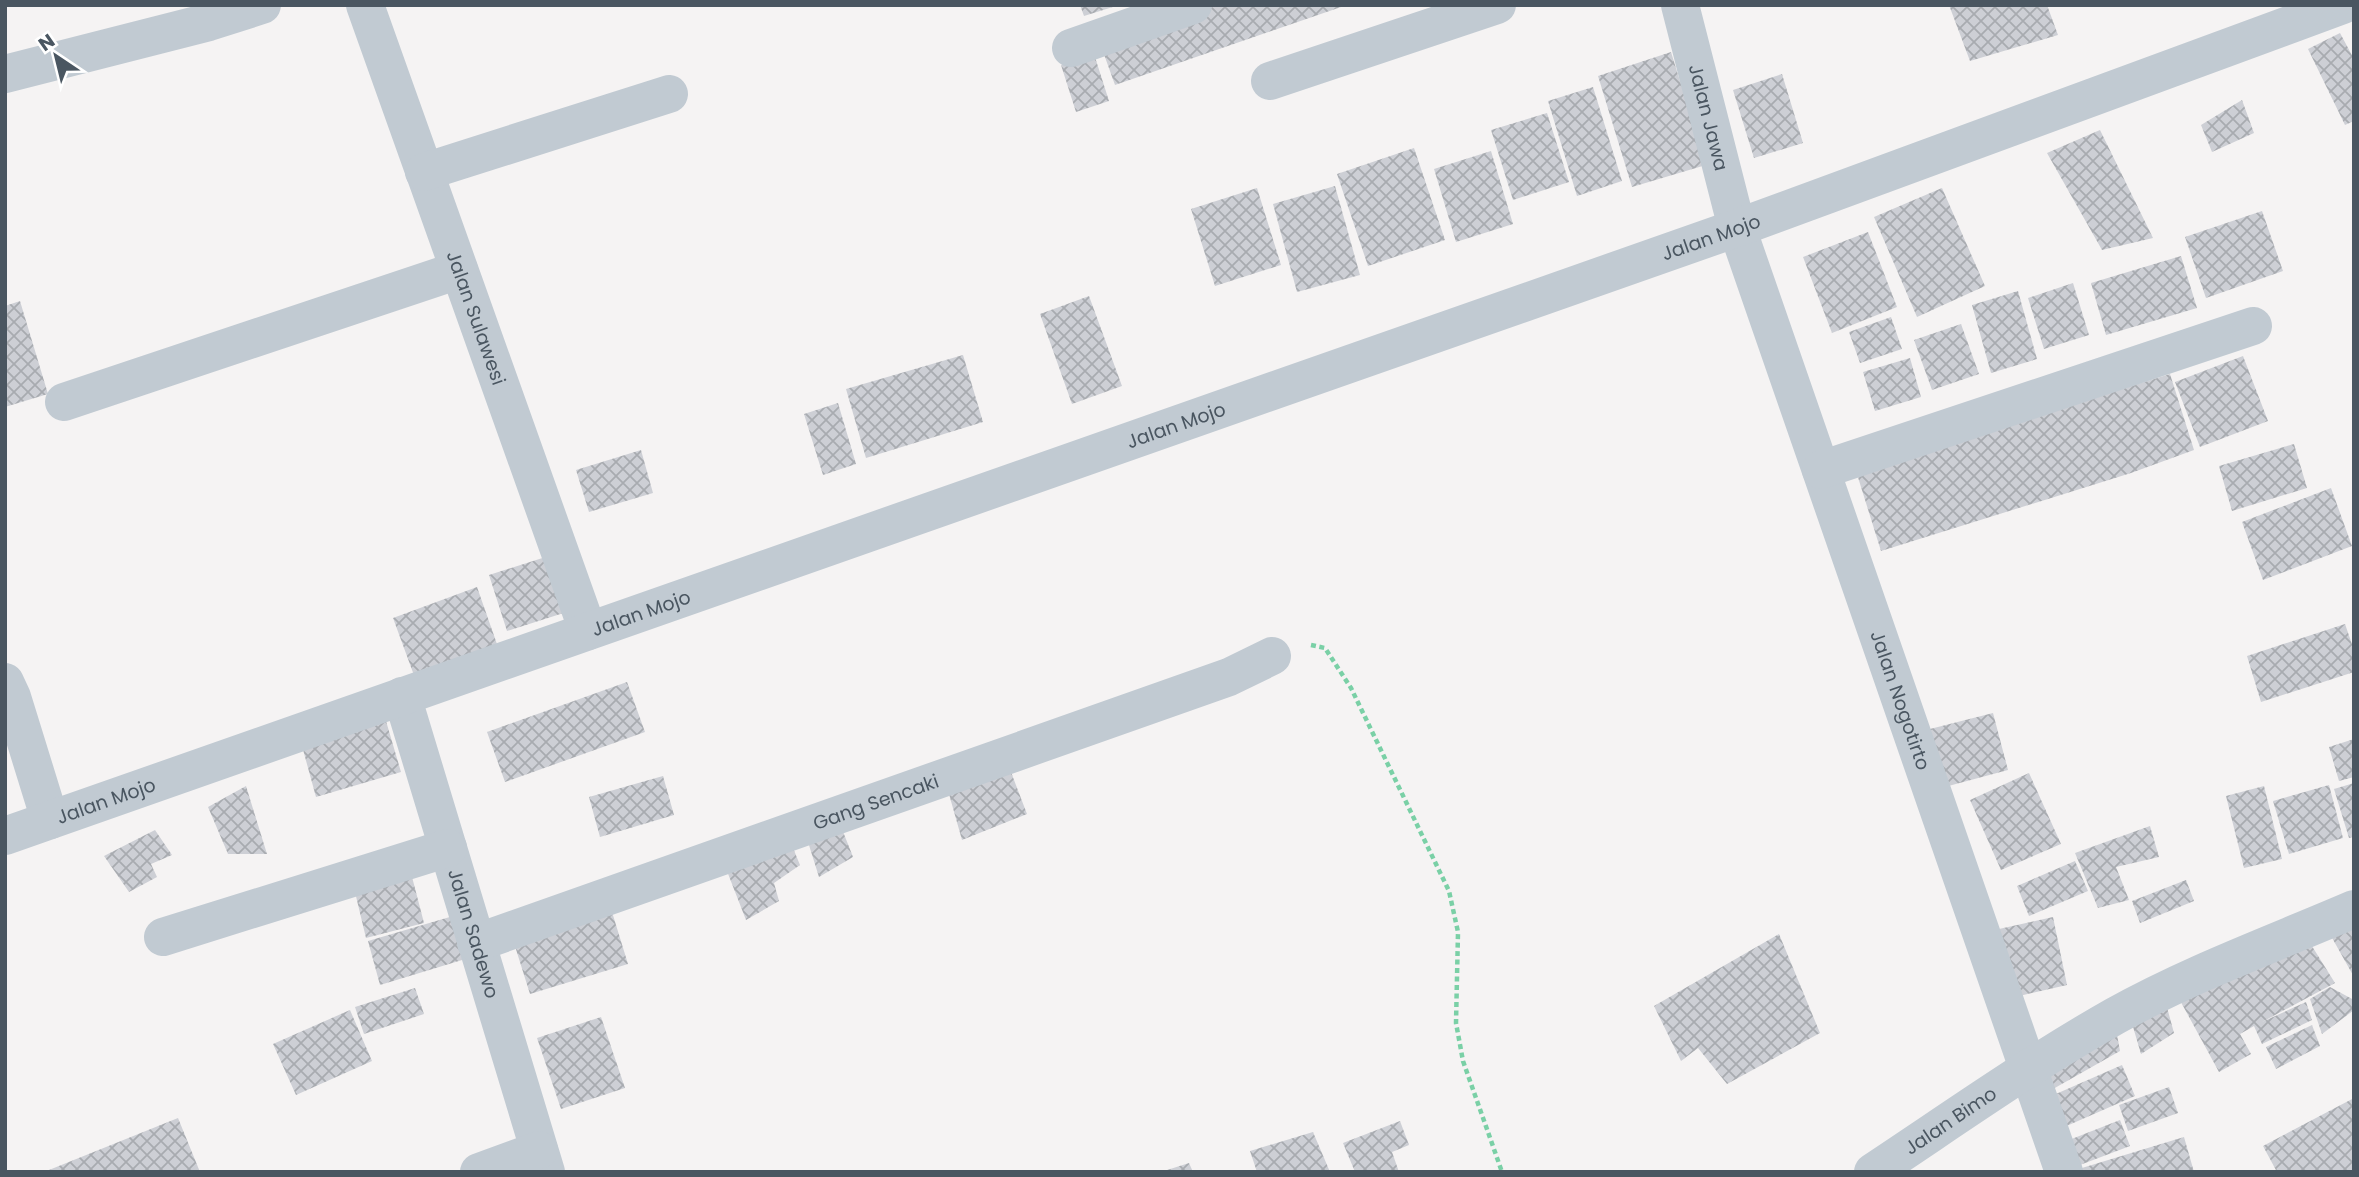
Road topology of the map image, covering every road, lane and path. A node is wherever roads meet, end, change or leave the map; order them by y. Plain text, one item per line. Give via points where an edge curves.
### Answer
1 (262, 5) edge
2 (365, 5) edge
3 (1194, 5) edge
4 (1497, 5) edge
5 (1680, 5) edge
6 (2343, 5) edge
7 (1071, 48) dead end
8 (5, 74) edge
9 (1270, 81) dead end
10 (669, 94) dead end
11 (424, 172) junction
12 (1737, 228) junction
13 (460, 270) junction
14 (2253, 326) dead end
15 (64, 402) dead end
16 (1821, 470) junction
17 (588, 631) junction
18 (1272, 656) joint
19 (5, 682) edge
20 (402, 696) junction
21 (50, 820) junction
22 (5, 836) edge
23 (448, 848) junction
24 (2354, 909) edge
25 (163, 937) dead end
26 (477, 943) junction
27 (2028, 1070) junction
28 (542, 1161) edge
29 (479, 1172) edge
30 (1502, 1172) edge
31 (1873, 1172) edge
32 (2064, 1172) edge

1 - 8 street
2 - 11 street, Jalan Sulawesi
3 - 7 street
4 - 9 street
5 - 12 street, Jalan Jawa
6 - 12 street, Jalan Mojo
10 - 11 street
11 - 13 street, Jalan Sulawesi
12 - 16 street, Jalan Nogotirto
12 - 17 street, Jalan Mojo
13 - 15 street
13 - 17 street, Jalan Sulawesi
14 - 16 street
16 - 27 street, Jalan Nogotirto
17 - 20 street, Jalan Mojo
18 - 26 street, Gang Sencaki via 1229,677
18 - 30 path via 1312,645 1325,648 1331,656 1389,764 1448,891 1458,932 1456,1023 1464,1061
19 - 21 street
20 - 21 street, Jalan Mojo
20 - 23 street, Jalan Sadewo
21 - 22 street, Jalan Mojo
23 - 25 street
23 - 26 street, Jalan Sadewo
24 - 27 street, Jalan Bimo via 2116,1015
26 - 28 street, Jalan Sadewo
27 - 31 street, Jalan Bimo
27 - 32 street, Jalan Nogotirto
28 - 29 street

